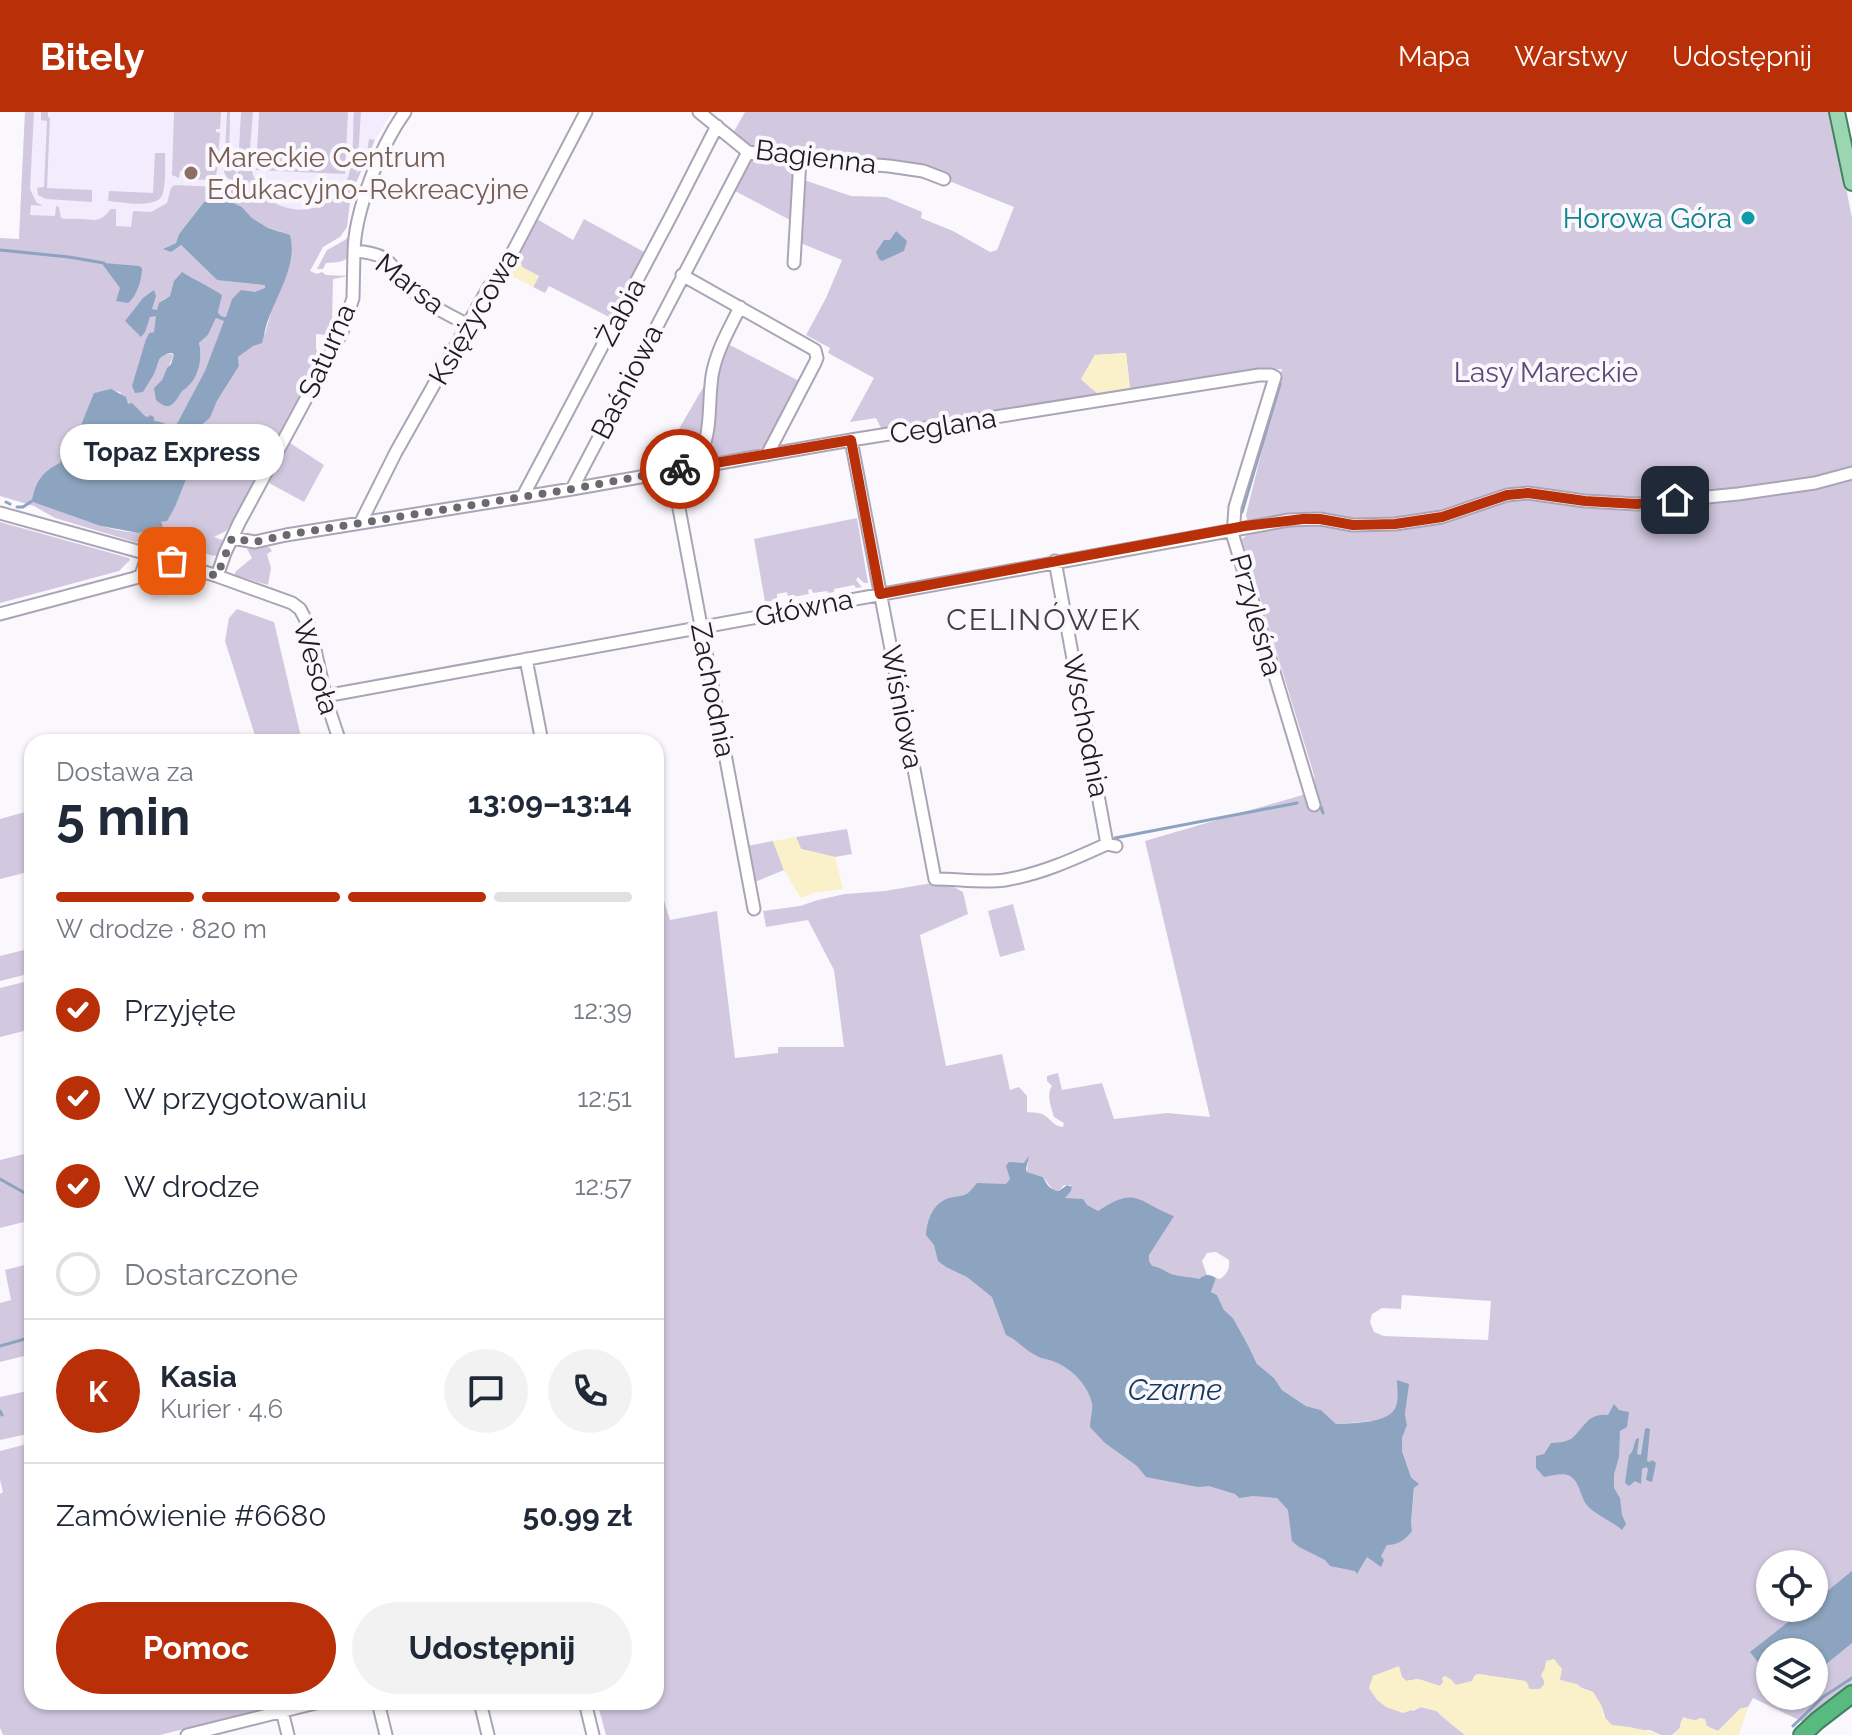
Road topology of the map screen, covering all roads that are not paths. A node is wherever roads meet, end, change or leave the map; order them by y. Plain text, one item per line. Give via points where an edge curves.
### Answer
1 (405, 112) edge
2 (586, 112) edge
3 (1837, 112) edge
4 (704, 114) edge
5 (717, 126) junction
6 (748, 152) junction
7 (800, 159) junction
8 (944, 179) dead end
9 (1852, 183) edge
10 (354, 251) junction
11 (794, 263) dead end
12 (682, 275) junction
13 (740, 307) junction
14 (468, 325) junction
15 (1275, 377) joint
16 (851, 440) junction
17 (767, 455) junction
18 (694, 467) junction
19 (672, 471) junction
20 (1852, 473) edge
21 (572, 489) junction
22 (523, 496) junction
23 (0, 513) edge
24 (361, 522) junction
25 (1234, 529) junction
26 (232, 538) junction
27 (148, 554) junction
28 (1055, 561) junction
29 (217, 576) junction
30 (880, 594) junction
31 (0, 614) edge
32 (701, 628) junction
33 (526, 659) junction
34 (325, 696) junction
35 (337, 734) edge
36 (540, 734) edge
37 (1314, 805) dead end
38 (935, 879) joint
39 (754, 909) dead end
40 (1852, 1694) edge
41 (286, 1710) edge
42 (380, 1710) edge
43 (482, 1710) edge
44 (587, 1710) edge
45 (282, 1711) junction
46 (187, 1735) edge
47 (288, 1735) edge
48 (386, 1735) edge
49 (488, 1735) edge
50 (593, 1735) edge
51 (1802, 1735) edge

1 - 10 street, Marsa via 361,206
2 - 14 street, Księżycowa via 507,263
3 - 9 main road
4 - 5 street, Bagienna
5 - 6 street, Bagienna
5 - 22 street, Żabia
6 - 7 street, Bagienna
6 - 12 street, Baśniowa
7 - 8 street, Bagienna via 889,166
7 - 11 street
10 - 14 street, Marsa via 379,254 413,292
10 - 26 street, Saturna via 353,298 342,332
12 - 13 street
12 - 21 street, Baśniowa
13 - 17 street via 812,347 817,356
13 - 18 street via 718,351 708,434
14 - 24 street, Księżycowa
15 - 16 street, Ceglana via 1259,375
15 - 25 street, Przyleśna via 1235,507
16 - 17 street, Ceglana
16 - 30 street, Wiśniowa
17 - 18 street, Ceglana
18 - 19 street, Ceglana
19 - 21 street, Ceglana
19 - 32 street, Zachodnia
20 - 25 street, Główna via 1815,483 1637,504 1528,493 1395,524 1303,519
21 - 22 street, Ceglana
22 - 24 street, Ceglana
23 - 27 street, Wesoła
24 - 26 street, Ceglana via 255,542
25 - 28 street, Główna
25 - 37 street, Przyleśna
26 - 29 street, Saturna
27 - 29 street, Wesoła
27 - 31 street via 135,578
28 - 30 street, Główna
28 - 38 street, Wschodnia via 1112,845 1004,880
29 - 34 street, Wesoła via 300,609 310,628
30 - 32 street, Główna
30 - 38 street, Wiśniowa
32 - 33 street, Główna
32 - 39 street, Zachodnia
33 - 34 street, Główna
33 - 36 street
34 - 35 street, Wesoła
40 - 51 highway
41 - 45 street
42 - 48 street
43 - 49 street
44 - 50 street
45 - 46 street
45 - 47 street

